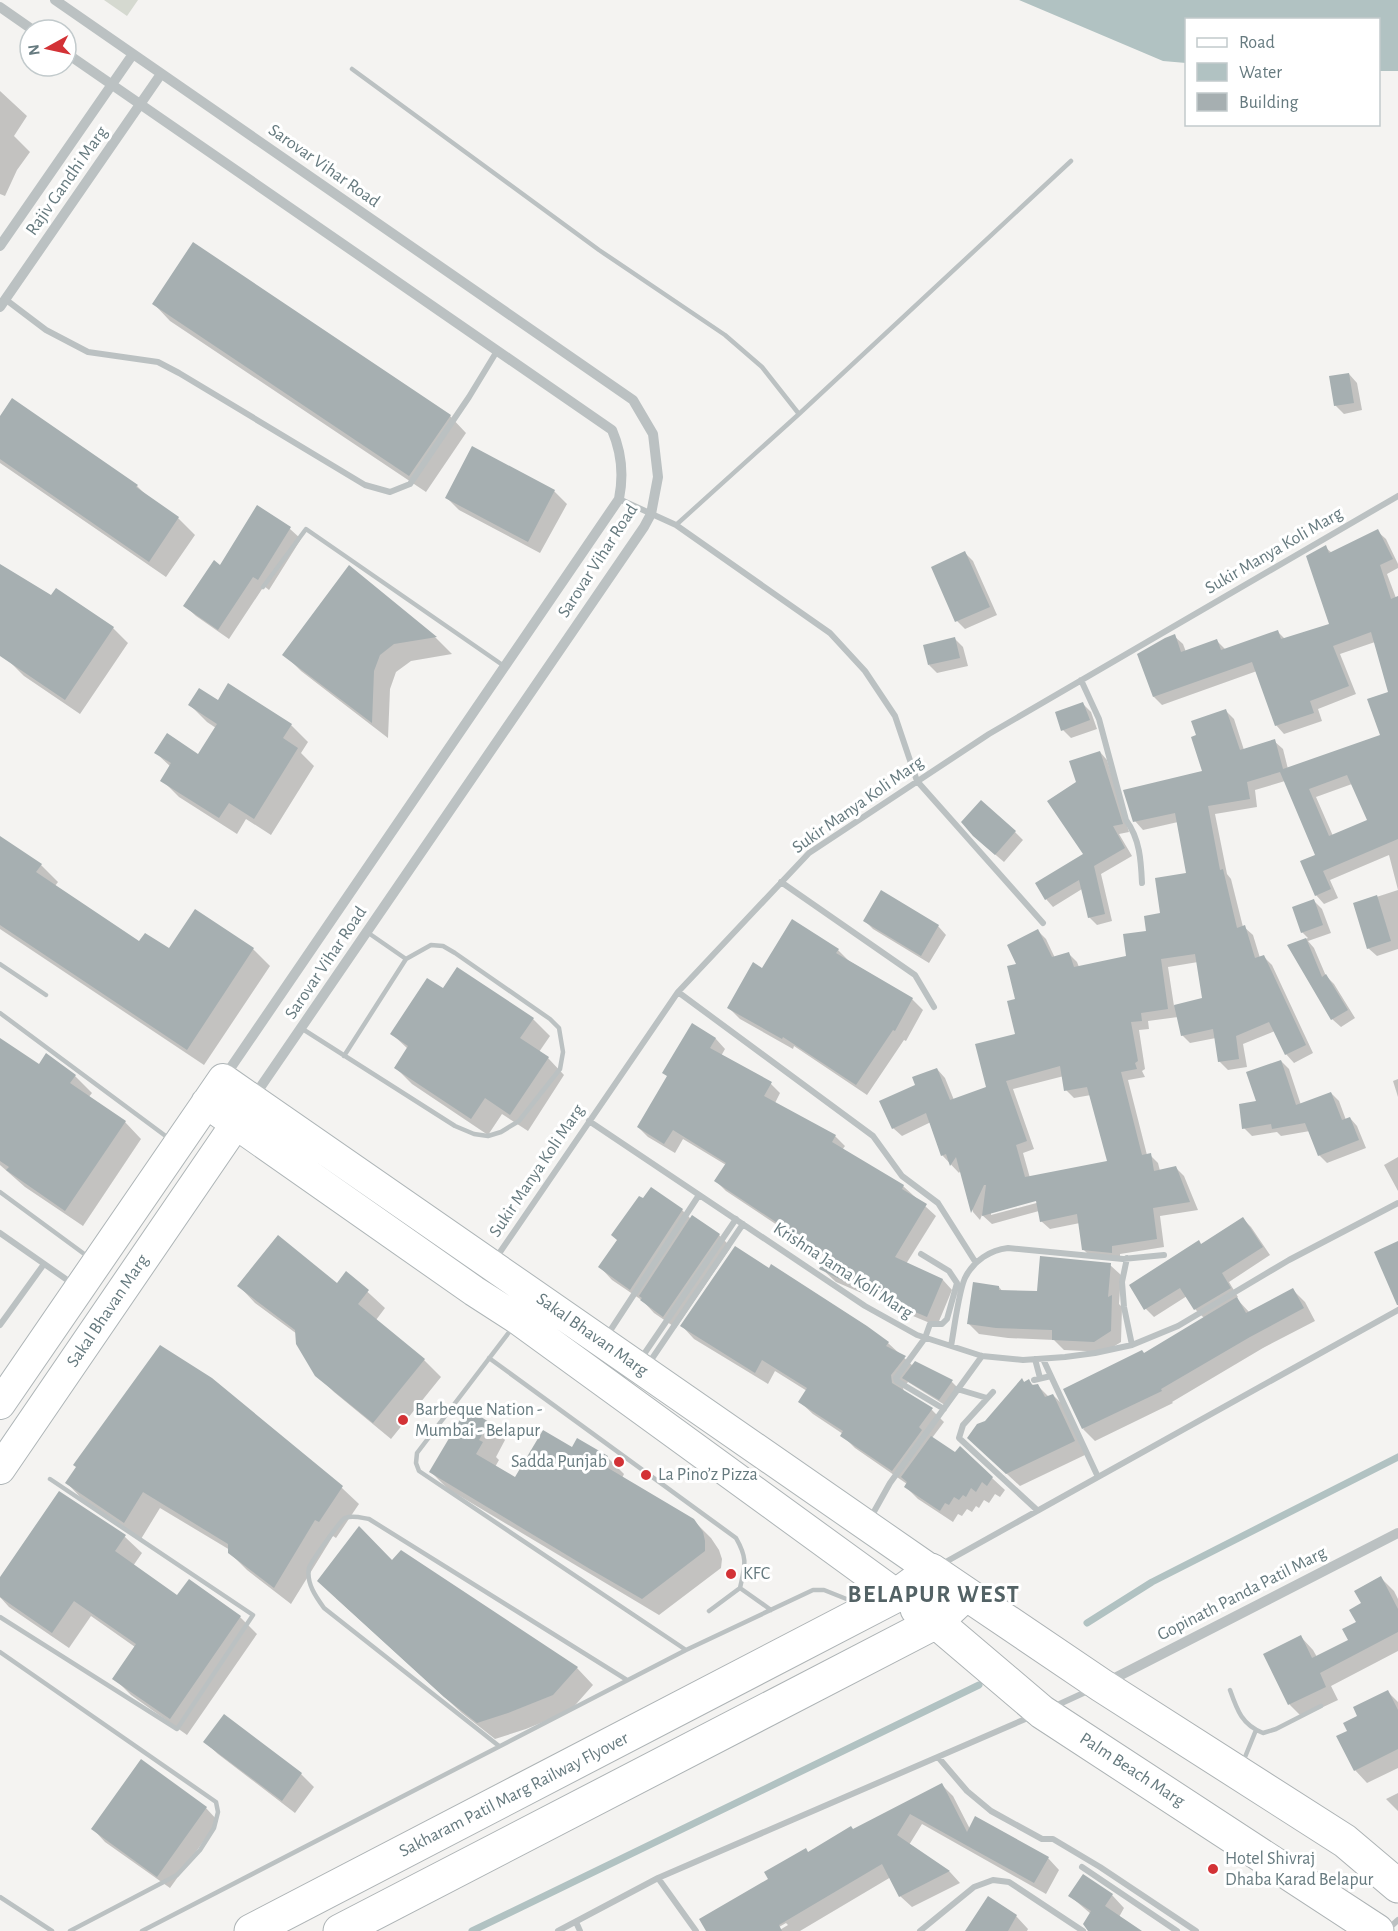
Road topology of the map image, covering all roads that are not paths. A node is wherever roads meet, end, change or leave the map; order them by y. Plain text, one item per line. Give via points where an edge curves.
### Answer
1 (55, 0) edge
2 (0, 7) edge
3 (18, 20) edge
4 (133, 54) junction
5 (78, 61) edge
6 (352, 69) dead end
7 (161, 74) junction
8 (112, 85) junction
9 (141, 104) junction
10 (1071, 161) dead end
11 (0, 246) edge
12 (3, 303) edge
13 (497, 351) junction
14 (800, 414) junction
15 (1398, 496) edge
16 (619, 499) junction
17 (651, 514) junction
18 (676, 525) junction
19 (263, 586) dead end
20 (504, 666) junction
21 (1082, 680) junction
22 (917, 781) junction
23 (781, 882) junction
24 (1142, 884) dead end
25 (1043, 923) dead end
26 (367, 932) junction
27 (406, 959) junction
28 (0, 964) edge
29 (678, 992) junction
30 (46, 995) dead end
31 (934, 1007) dead end
32 (0, 1013) edge
33 (301, 1028) junction
34 (344, 1056) junction
35 (223, 1079) junction
36 (253, 1099) junction
37 (206, 1103) junction
38 (589, 1121) junction
39 (236, 1124) junction
40 (178, 1145) junction
41 (0, 1192) edge
42 (699, 1195) junction
43 (1398, 1203) edge
44 (736, 1219) junction
45 (743, 1224) junction
46 (0, 1233) edge
47 (921, 1254) dead end
48 (1164, 1256) dead end
49 (1127, 1258) junction
50 (96, 1263) junction
51 (976, 1263) junction
52 (44, 1264) junction
53 (483, 1278) junction
54 (79, 1289) junction
55 (1398, 1310) edge
56 (519, 1320) junction
57 (0, 1325) edge
58 (925, 1338) junction
59 (603, 1342) junction
60 (1132, 1345) junction
61 (951, 1346) junction
62 (982, 1356) junction
63 (489, 1358) junction
64 (1035, 1359) junction
65 (1043, 1359) junction
66 (640, 1369) junction
67 (1051, 1376) junction
68 (957, 1389) junction
69 (993, 1392) dead end
70 (987, 1398) junction
71 (1, 1400) edge
72 (944, 1408) junction
73 (0, 1469) edge
74 (1098, 1477) junction
75 (50, 1479) dead end
76 (1037, 1510) junction
77 (867, 1526) junction
78 (1398, 1533) edge
79 (931, 1570) junction
80 (740, 1588) junction
81 (966, 1594) junction
82 (884, 1603) junction
83 (771, 1610) junction
84 (709, 1611) dead end
85 (0, 1617) edge
86 (936, 1622) junction
87 (686, 1650) junction
88 (0, 1652) edge
89 (628, 1680) junction
90 (1101, 1685) junction
91 (1230, 1690) dead end
92 (1321, 1706) dead end
93 (1042, 1712) junction
94 (1256, 1730) junction
95 (499, 1746) junction
96 (938, 1757) junction
97 (1239, 1773) junction
98 (1082, 1867) dead end
99 (658, 1878) junction
100 (1398, 1886) edge
101 (0, 1897) edge
102 (1398, 1920) edge
103 (576, 1922) junction
104 (52, 1931) edge
105 (70, 1931) edge
106 (142, 1931) edge
107 (251, 1931) edge
108 (340, 1931) edge
109 (558, 1931) edge
110 (580, 1931) edge
111 (696, 1931) edge
112 (920, 1931) edge
113 (1083, 1931) edge
114 (1177, 1931) edge
115 (1196, 1931) edge
116 (1377, 1931) edge
117 (1386, 1931) edge

1 - 4 street, Sarovar Vihar Road
2 - 3 street
4 - 7 street, Sarovar Vihar Road
4 - 8 street, Rajiv Gandhi Marg
5 - 8 street, Sarovar Vihar Road
6 - 14 lane via 599,250 725,335 762,367
7 - 9 street, Rajiv Gandhi Marg
7 - 17 street, Sarovar Vihar Road via 633,400 652,434 658,477
8 - 9 street, Sarovar Vihar Road
8 - 11 street, Rajiv Gandhi Marg
9 - 12 street, Rajiv Gandhi Marg
9 - 13 street, Sarovar Vihar Road
10 - 14 lane
12 - 13 street via 88,352 158,362 365,485 390,492 410,484
13 - 16 street, Sarovar Vihar Road via 612,430 619,446 623,478
14 - 18 lane
15 - 21 street, Sukir Manya Koli Marg
16 - 17 street
16 - 20 street, Sarovar Vihar Road
17 - 18 street
17 - 26 street, Sarovar Vihar Road
18 - 22 street via 830,633 865,671 895,716
19 - 20 lane via 306,529
20 - 35 street, Sarovar Vihar Road
21 - 22 street, Sukir Manya Koli Marg
21 - 24 street via 1099,719 1126,820 1135,832
22 - 23 street, Sukir Manya Koli Marg via 809,853
22 - 25 street
23 - 29 street, Sukir Manya Koli Marg
23 - 31 street via 915,975
26 - 27 lane
26 - 33 street, Sarovar Vihar Road
27 - 34 lane
27 - 34 lane via 431,945 443,946 550,1018 559,1028 563,1052 560,1069 519,1122 488,1136 455,1126
28 - 30 lane
29 - 38 street, Sukir Manya Koli Marg
29 - 51 street via 873,1136 902,1176 938,1203
32 - 40 lane
33 - 34 lane
33 - 36 street, Sarovar Vihar Road
35 - 36 main road, Sakal Bhavan Marg
35 - 37 main road, Sakal Bhavan Marg
36 - 39 main road, Sakal Bhavan Marg
36 - 53 main road, Sakal Bhavan Marg
37 - 39 main road, Sakal Bhavan Marg
37 - 40 main road, Sakal Bhavan Marg
38 - 42 street, Krishna Jama Koli Marg
38 - 53 street, Sukir Manya Koli Marg
39 - 53 main road, Sakal Bhavan Marg
39 - 73 main road, Sakal Bhavan Marg
40 - 50 main road, Sakal Bhavan Marg
41 - 50 lane
42 - 44 street, Krishna Jama Koli Marg
42 - 59 street
43 - 60 street, Krishna Jama Koli Marg via 1289,1260 1178,1326
44 - 45 street, Krishna Jama Koli Marg
44 - 66 street
45 - 58 street, Krishna Jama Koli Marg via 865,1305
45 - 66 street
46 - 52 street
47 - 58 street via 949,1271 957,1283 947,1319 942,1324 930,1324
48 - 49 street
49 - 51 street via 1008,1248 993,1251
49 - 60 street via 1122,1282
50 - 54 main road, Sakal Bhavan Marg
51 - 61 street via 965,1278
52 - 54 street
52 - 57 street
53 - 56 main road, Sakal Bhavan Marg
53 - 59 main road, Sakal Bhavan Marg
54 - 71 main road, Sakal Bhavan Marg
55 - 74 street
56 - 63 lane
56 - 82 main road, Sakal Bhavan Marg
58 - 61 street, Krishna Jama Koli Marg
58 - 72 street via 896,1378
59 - 66 main road, Sakal Bhavan Marg
60 - 65 street, Krishna Jama Koli Marg
61 - 62 street, Krishna Jama Koli Marg
62 - 64 street, Krishna Jama Koli Marg
62 - 68 street
63 - 80 lane via 736,1538 745,1565
63 - 87 lane via 417,1453 418,1471
64 - 65 street, Krishna Jama Koli Marg
64 - 67 street via 1037,1379
65 - 67 street
66 - 77 main road, Sakal Bhavan Marg
67 - 74 street
68 - 70 street
68 - 72 street
69 - 70 street
70 - 76 street via 963,1425 959,1438
72 - 77 street via 890,1483
74 - 76 street
75 - 85 lane via 254,1615 177,1729
76 - 79 street
77 - 79 main road, Sakal Bhavan Marg
78 - 90 street, Gopinath Panda Patil Marg
79 - 81 main road
79 - 82 main road, Sakharam Patil Marg Railway Flyover
80 - 83 lane
80 - 84 lane
81 - 86 main road
81 - 90 main road
82 - 83 lane via 813,1590
82 - 86 main road, Palm Beach Marg
82 - 107 main road, Sakharam Patil Marg Railway Flyover
83 - 87 lane
86 - 93 main road, Palm Beach Marg
86 - 108 main road
87 - 89 lane
88 - 105 lane via 216,1802 214,1828 177,1875
89 - 95 lane
89 - 95 lane via 369,1519 344,1519 309,1568 314,1595 324,1608
90 - 93 street
90 - 97 main road
91 - 94 lane via 1239,1715
92 - 94 lane via 1268,1732
93 - 96 street
93 - 116 main road, Palm Beach Marg
94 - 97 lane
95 - 106 lane
96 - 99 street
96 - 115 street via 991,1811 1042,1839 1053,1839
97 - 100 main road via 1345,1841
98 - 114 street
99 - 103 street
99 - 111 street
101 - 104 lane
102 - 117 street
103 - 109 street
103 - 110 street
112 - 113 street via 974,1887 993,1880 1009,1882

